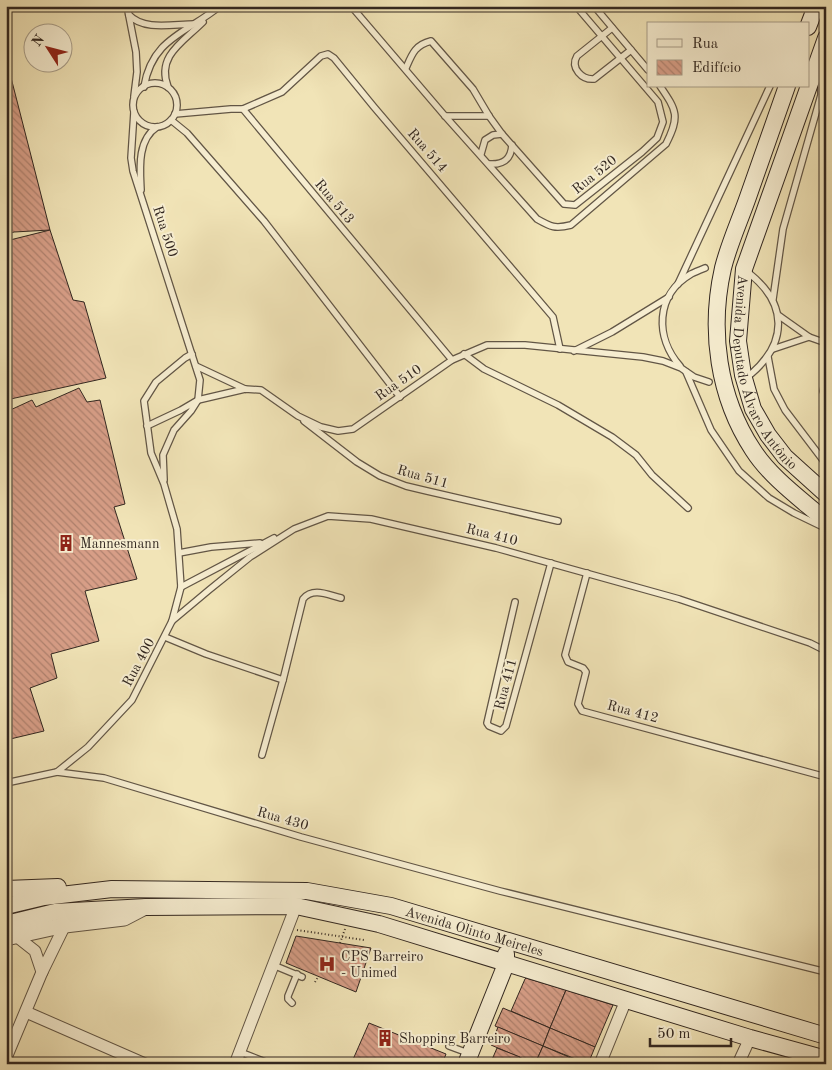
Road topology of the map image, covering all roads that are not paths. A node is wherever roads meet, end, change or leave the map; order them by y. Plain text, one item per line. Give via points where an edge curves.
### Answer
1 (127, 6) edge
2 (220, 6) edge
3 (351, 6) edge
4 (576, 6) edge
5 (594, 6) edge
6 (816, 6) edge
7 (213, 12) junction
8 (129, 15) junction
9 (810, 22) edge
10 (194, 24) junction
11 (612, 28) junction
12 (602, 36) junction
13 (824, 44) edge
14 (632, 50) junction
15 (621, 58) junction
16 (406, 68) junction
17 (647, 69) edge
18 (810, 83) edge
19 (144, 86) junction
20 (168, 87) junction
21 (661, 88) edge
22 (769, 88) edge
23 (786, 88) edge
24 (808, 88) edge
25 (134, 101) junction
26 (243, 109) junction
27 (134, 112) junction
28 (175, 114) junction
29 (445, 116) junction
30 (489, 116) junction
31 (171, 120) junction
32 (157, 127) junction
33 (502, 134) junction
34 (512, 144) junction
35 (481, 154) junction
36 (627, 163) junction
37 (489, 164) junction
38 (615, 173) junction
39 (633, 173) junction
40 (622, 183) junction
41 (142, 197) junction
42 (705, 268) dead end
43 (750, 274) dead end
44 (678, 284) junction
45 (669, 296) junction
46 (773, 299) junction
47 (778, 315) junction
48 (809, 336) junction
49 (826, 343) edge
50 (560, 349) junction
51 (773, 349) junction
52 (574, 351) junction
53 (192, 354) junction
54 (464, 354) junction
55 (768, 357) junction
56 (452, 360) junction
57 (196, 366) junction
58 (684, 370) junction
59 (751, 374) dead end
60 (826, 378) edge
61 (709, 382) dead end
62 (245, 389) junction
63 (400, 396) junction
64 (826, 398) edge
65 (198, 400) junction
66 (298, 416) junction
67 (147, 426) junction
68 (826, 464) edge
69 (164, 484) junction
70 (826, 494) edge
71 (688, 508) dead end
72 (558, 521) dead end
73 (826, 521) edge
74 (294, 528) junction
75 (826, 528) edge
76 (262, 543) junction
77 (180, 553) junction
78 (551, 564) junction
79 (587, 573) junction
80 (181, 587) junction
81 (341, 598) dead end
82 (515, 602) dead end
83 (172, 621) junction
84 (165, 637) junction
85 (826, 650) edge
86 (283, 680) junction
87 (262, 755) dead end
88 (58, 772) junction
89 (826, 777) edge
90 (6, 784) edge
91 (6, 889) edge
92 (112, 889) junction
93 (6, 906) edge
94 (296, 906) junction
95 (146, 907) junction
96 (65, 925) junction
97 (10, 933) edge
98 (507, 941) junction
99 (506, 964) junction
100 (273, 965) junction
101 (42, 972) junction
102 (826, 972) edge
103 (626, 1000) junction
104 (292, 1003) dead end
105 (26, 1012) junction
106 (826, 1036) edge
107 (750, 1038) junction
108 (450, 1046) dead end
109 (240, 1052) junction
110 (6, 1058) edge
111 (468, 1059) edge
112 (826, 1059) edge
113 (268, 1063) edge
114 (144, 1064) edge
115 (235, 1064) edge
116 (600, 1064) edge
117 (738, 1064) edge

1 - 8 lane
2 - 7 lane
3 - 16 lane, Rua 520
4 - 12 lane, Rua 520
5 - 11 lane
6 - 9 main road
7 - 10 lane
7 - 20 lane via 170,54 164,70
8 - 10 lane via 146,25
8 - 25 lane via 137,62
10 - 19 lane via 164,45 146,71
11 - 12 lane
11 - 14 lane
12 - 15 lane, Rua 520
12 - 15 lane via 574,61 582,77 594,79
13 - 18 main road, Avenida Deputado Álvaro Antônio
13 - 46 lane via 820,95 783,229
14 - 15 lane
14 - 17 lane
15 - 36 lane, Rua 520 via 658,102 663,122 657,138
16 - 29 lane, Rua 520
16 - 30 lane, Rua 520 via 420,44 431,42 473,89
19 - 20 lane via 158,84
19 - 25 lane
20 - 28 lane via 176,99
21 - 39 lane, Rua 520 via 674,107 675,127 666,144
22 - 44 lane
23 - 73 main road, Avenida Deputado Álvaro Antônio via 723,267 716,311 717,344 723,382 734,415 753,451 774,475
24 - 70 main road, Avenida Deputado Álvaro Antônio via 744,269 738,341 742,375 753,409 785,457
25 - 27 lane
26 - 28 lane
26 - 50 lane, Rua 514 via 282,92 320,56 328,54 334,58 553,317
26 - 56 lane, Rua 513
27 - 32 lane via 141,122
27 - 41 lane, Rua 500 via 131,158
28 - 31 lane
29 - 30 lane
29 - 35 lane, Rua 520
30 - 33 lane, Rua 520
31 - 32 lane
31 - 63 lane via 187,133 264,220
32 - 41 lane via 146,137 140,162
33 - 34 lane, Rua 520
33 - 35 lane via 485,140
34 - 37 lane via 510,155 504,162
34 - 38 lane, Rua 520 via 564,204 575,205
35 - 37 lane, Rua 520
36 - 38 lane, Rua 520
36 - 39 lane
37 - 40 lane, Rua 520 via 537,219 558,228 570,225
38 - 40 lane
39 - 40 lane, Rua 520
41 - 53 lane, Rua 500
42 - 44 lane
43 - 46 lane
44 - 45 lane
45 - 52 lane via 612,332
45 - 58 lane via 662,327 665,342 671,356
46 - 47 lane
47 - 48 lane
47 - 51 lane via 778,333
48 - 49 lane
48 - 51 lane
50 - 52 lane, Rua 510
50 - 54 lane, Rua 510 via 487,345
51 - 55 lane
52 - 58 lane, Rua 510 via 643,357
53 - 57 lane, Rua 500
53 - 67 lane via 156,382 144,401
54 - 56 lane, Rua 510
54 - 71 lane via 484,369 558,405 612,437 636,455
55 - 59 lane
55 - 68 lane via 774,389 785,410
56 - 63 lane, Rua 510
57 - 62 lane, Rua 510
57 - 65 lane, Rua 500 via 200,380
58 - 61 lane, Rua 510
58 - 75 lane via 711,430 739,471 769,498
60 - 64 lane via 823,391
62 - 65 lane, Rua 510
62 - 66 lane, Rua 510 via 261,390
63 - 66 lane, Rua 510 via 353,429 321,426
65 - 67 lane, Rua 510
65 - 69 lane via 174,430 163,455
66 - 72 lane, Rua 511 via 337,448 380,476 428,492
67 - 69 lane via 150,453
69 - 77 lane, Rua 400
74 - 76 lane
74 - 78 lane, Rua 410 via 328,516 371,519
74 - 83 lane, Rua 410 via 250,557
76 - 77 lane
76 - 80 lane
77 - 80 lane, Rua 400
78 - 79 lane, Rua 410
78 - 82 lane, Rua 411 via 506,726 501,731 487,723
79 - 85 lane, Rua 410 via 679,599
79 - 89 lane, Rua 412 via 564,655 568,662 584,668 586,672 578,704 582,711
80 - 83 lane, Rua 400
81 - 86 lane via 315,592 303,599
83 - 84 lane, Rua 400
84 - 86 lane
84 - 88 lane, Rua 400 via 132,700 88,747
86 - 87 lane
88 - 90 lane, Rua 400
88 - 102 lane, Rua 430 via 104,778 301,837 500,891
91 - 92 main road, Avenida Olinto Meireles via 85,886
92 - 93 main road, Avenida Olinto Meireles via 44,897
92 - 98 main road, Avenida Olinto Meireles via 307,891 391,906
94 - 95 main road, Avenida Olinto Meireles
94 - 99 main road, Avenida Olinto Meireles via 379,924
94 - 100 street
95 - 96 street, Avenida Olinto Meireles via 124,918
95 - 97 main road, Avenida Olinto Meireles via 55,912
96 - 97 street, Avenida Olinto Meireles
96 - 101 street
97 - 101 street via 35,951
98 - 99 main road
98 - 106 main road, Avenida Olinto Meireles
99 - 103 main road, Avenida Olinto Meireles
99 - 111 main road
100 - 104 lane via 299,976 288,996
100 - 109 street
101 - 105 street
103 - 107 main road, Avenida Olinto Meireles
103 - 116 street
105 - 110 street
105 - 114 street
107 - 112 main road, Avenida Olinto Meireles
107 - 117 street
108 - 111 lane
109 - 113 lane
109 - 115 street

